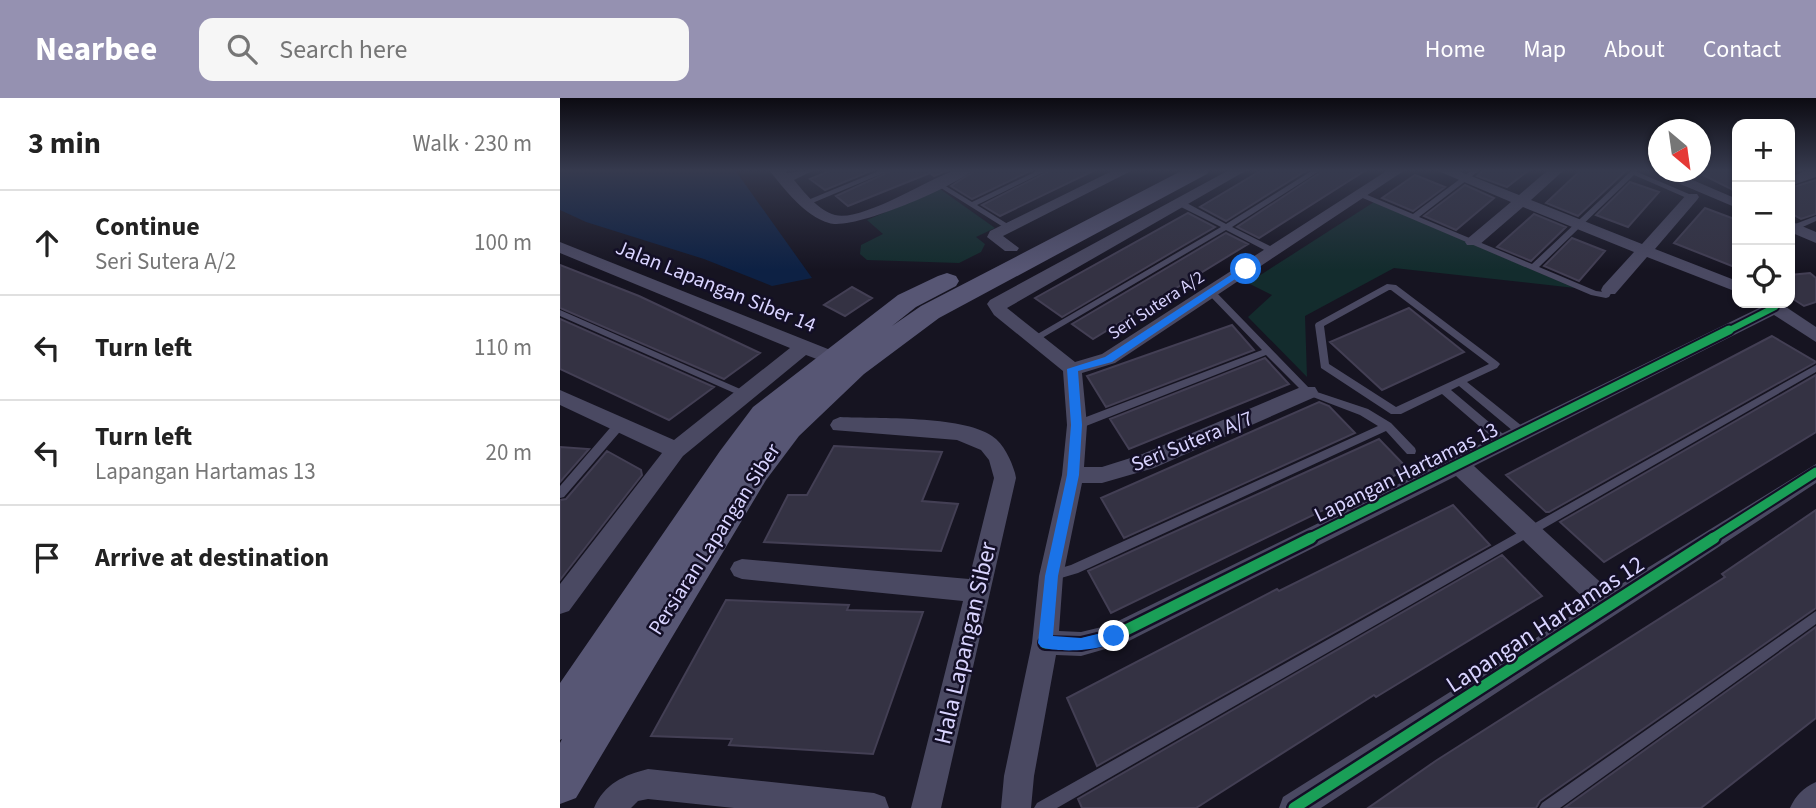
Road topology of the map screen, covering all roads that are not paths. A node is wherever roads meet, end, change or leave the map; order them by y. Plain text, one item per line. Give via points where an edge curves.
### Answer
1 (809, 203) edge
2 (889, 203) edge
3 (968, 203) edge
4 (975, 203) edge
5 (1069, 203) edge
6 (1113, 203) edge
7 (1134, 203) edge
8 (1142, 203) edge
9 (1195, 203) edge
10 (1265, 203) edge
11 (1350, 203) edge
12 (1380, 203) edge
13 (1433, 203) edge
14 (1519, 203) edge
15 (1527, 203) edge
16 (1600, 203) edge
17 (1686, 203) edge
18 (971, 205) junction
19 (1414, 217) junction
20 (1816, 218) edge
21 (1579, 223) junction
22 (1795, 226) edge
23 (1226, 227) junction
24 (1795, 229) edge
25 (1009, 238) junction
26 (1816, 238) edge
27 (1474, 242) junction
28 (560, 247) edge
29 (1645, 249) junction
30 (1273, 251) junction
31 (1534, 267) junction
32 (1732, 285) edge
33 (1609, 290) joint
34 (1211, 292) junction
35 (1766, 308) edge
36 (1776, 308) edge
37 (560, 313) edge
38 (1816, 335) edge
39 (1034, 339) junction
40 (804, 347) junction
41 (1267, 351) junction
42 (843, 363) junction
43 (1816, 368) edge
44 (1072, 369) junction
45 (1460, 382) junction
46 (1443, 389) junction
47 (1308, 393) junction
48 (744, 394) junction
49 (560, 397) edge
50 (620, 424) junction
51 (840, 425) dead end
52 (1077, 425) junction
53 (1387, 426) junction
54 (1514, 438) junction
55 (676, 450) junction
56 (1411, 451) dead end
57 (1459, 465) junction
58 (1816, 472) edge
59 (1073, 475) junction
60 (560, 494) edge
61 (1531, 532) junction
62 (742, 569) dead end
63 (1051, 576) junction
64 (978, 591) junction
65 (560, 603) edge
66 (1609, 606) junction
67 (1816, 617) edge
68 (1045, 643) junction
69 (560, 719) edge
70 (560, 782) edge
71 (609, 808) edge
72 (874, 808) edge
73 (926, 808) edge
74 (1016, 808) edge
75 (1042, 808) edge
76 (1294, 808) edge
77 (1547, 808) edge

1 - 2 street via 834,220 849,220
3 - 18 lane
4 - 18 lane
5 - 25 street
6 - 25 main road, Persiaran Lapangan Siber
7 - 42 main road, Persiaran Lapangan Siber
8 - 39 street via 996,304
9 - 23 lane
10 - 23 lane
11 - 30 street, Seri Sutera A/2
12 - 19 lane
13 - 19 lane
14 - 27 street
15 - 21 street
16 - 21 lane
17 - 29 street
18 - 25 lane
19 - 27 lane
20 - 22 lane
21 - 29 street
21 - 31 lane
23 - 30 lane
23 - 39 lane
24 - 26 street
25 - 42 main road, Persiaran Lapangan Siber via 907,301
27 - 31 lane
28 - 40 street, Jalan Lapangan Siber 14
29 - 32 street
29 - 33 street
30 - 34 street, Seri Sutera A/2
31 - 33 lane via 1594,293 1606,295
34 - 41 lane
34 - 44 street, Seri Sutera A/2 via 1108,359
35 - 54 street, Lapangan Hartamas 13
36 - 38 street
37 - 48 lane
39 - 44 street
40 - 42 street, Jalan Lapangan Siber 14
40 - 48 street
41 - 47 lane
41 - 52 lane
42 - 69 main road, Persiaran Lapangan Siber via 764,415
42 - 70 main road, Persiaran Lapangan Siber via 774,443
43 - 61 lane
44 - 52 street
45 - 46 lane
45 - 46 lane via 1495,363 1393,287 1319,325 1324,366 1391,410
45 - 54 lane
46 - 54 lane
47 - 53 lane via 1364,412
47 - 59 street, Seri Sutera A/7 via 1146,462 1102,475
48 - 55 street
49 - 50 street
50 - 55 street
50 - 60 lane
51 - 64 street, Hala Lapangan Siber via 956,432 983,440 1003,464 1004,478
52 - 59 street
53 - 56 lane
53 - 63 lane
54 - 57 street, Lapangan Hartamas 13
55 - 65 street
57 - 61 street
57 - 68 street, Lapangan Hartamas 13 via 1114,636 1081,644
58 - 66 street, Lapangan Hartamas 12
59 - 63 street
61 - 66 street
61 - 75 lane
62 - 64 street
63 - 68 street
64 - 73 street, Hala Lapangan Siber
66 - 76 street, Lapangan Hartamas 12
67 - 77 lane
68 - 74 street
71 - 72 street via 630,788 648,785

